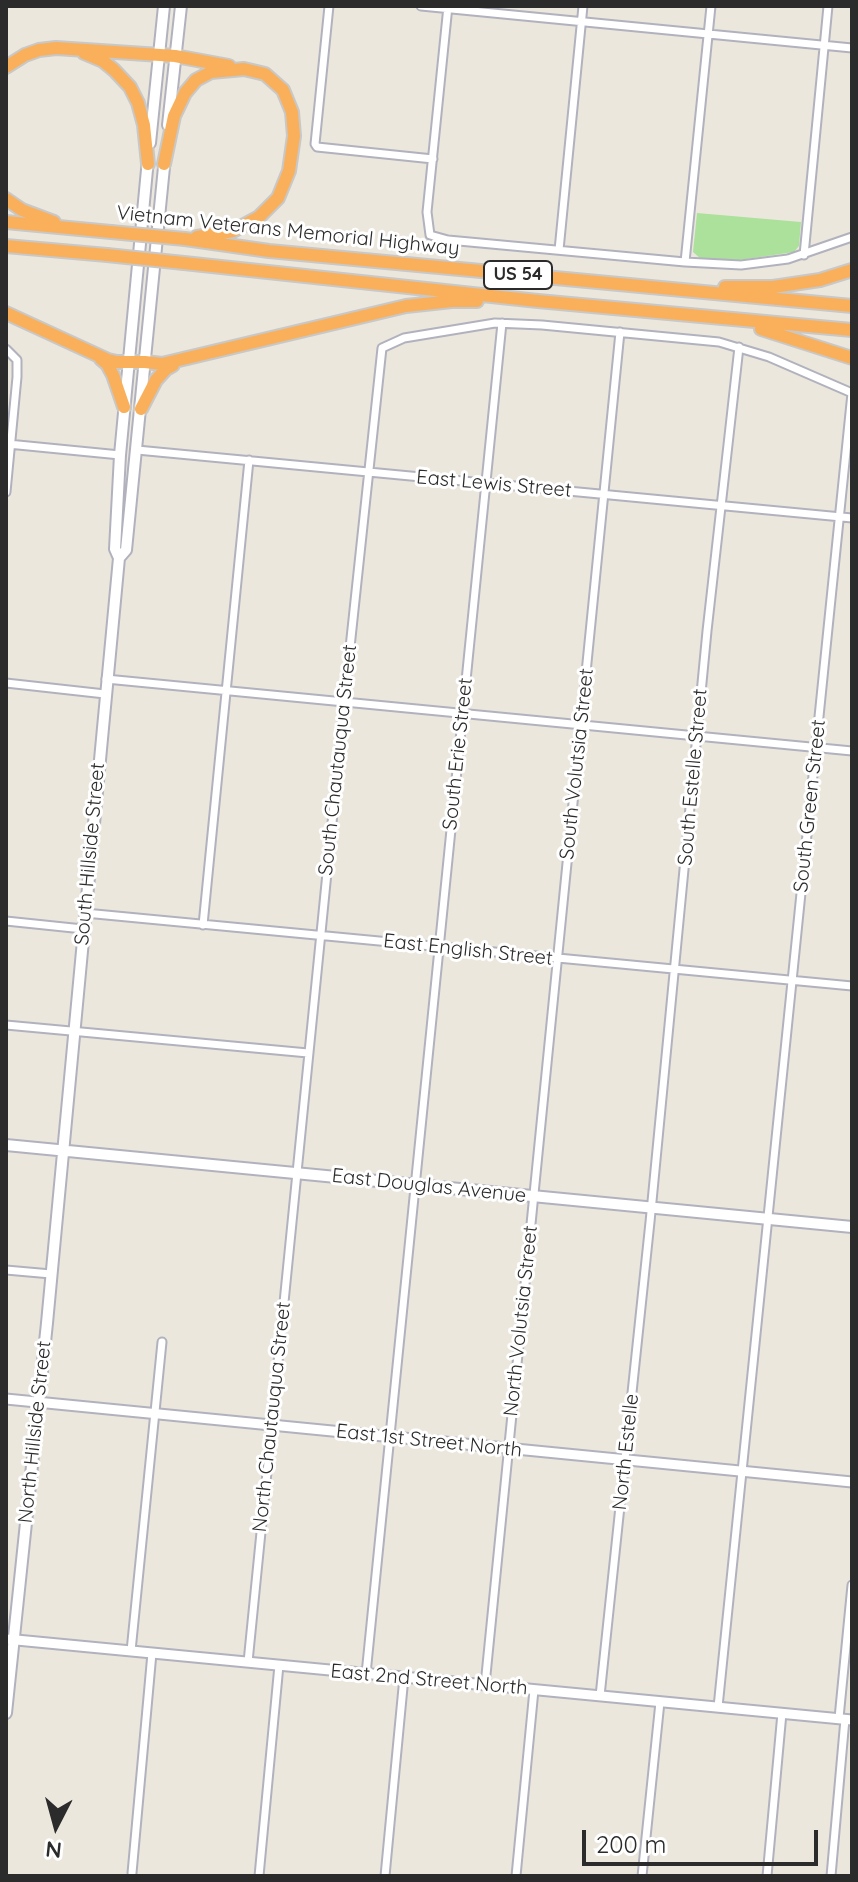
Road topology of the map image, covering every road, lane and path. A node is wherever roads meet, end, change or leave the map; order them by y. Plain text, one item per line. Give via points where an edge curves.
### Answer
1 (164, 6) edge
2 (181, 6) edge
3 (329, 6) edge
4 (421, 6) edge
5 (583, 6) edge
6 (711, 6) edge
7 (828, 6) edge
8 (448, 7) edge
9 (581, 22) junction
10 (708, 34) junction
11 (825, 45) junction
12 (852, 48) edge
13 (70, 49) junction
14 (159, 55) junction
15 (175, 56) junction
16 (6, 67) edge
17 (244, 69) junction
18 (433, 159) junction
19 (148, 164) junction
20 (164, 164) junction
21 (6, 199) edge
22 (6, 222) edge
23 (68, 227) junction
24 (852, 237) edge
25 (185, 239) junction
26 (6, 246) edge
27 (559, 250) junction
28 (804, 255) junction
29 (685, 262) junction
30 (852, 270) edge
31 (674, 289) junction
32 (538, 301) junction
33 (852, 306) edge
34 (6, 313) edge
35 (703, 317) junction
36 (502, 323) junction
37 (852, 330) edge
38 (620, 332) junction
39 (739, 347) junction
40 (6, 349) edge
41 (96, 355) junction
42 (852, 358) edge
43 (180, 361) junction
44 (128, 362) junction
45 (145, 362) junction
46 (852, 393) edge
47 (124, 407) junction
48 (141, 409) junction
49 (8, 444) edge
50 (137, 450) junction
51 (120, 455) junction
52 (249, 460) junction
53 (368, 472) junction
54 (485, 483) junction
55 (6, 492) edge
56 (604, 494) junction
57 (721, 506) junction
58 (839, 517) junction
59 (852, 518) edge
60 (119, 558) junction
61 (106, 679) junction
62 (6, 683) edge
63 (225, 691) junction
64 (105, 694) junction
65 (344, 702) junction
66 (462, 713) junction
67 (581, 725) junction
68 (697, 736) junction
69 (816, 747) junction
70 (852, 751) edge
71 (85, 913) junction
72 (6, 921) edge
73 (203, 925) junction
74 (83, 929) junction
75 (320, 936) junction
76 (439, 947) junction
77 (558, 959) junction
78 (675, 970) junction
79 (793, 981) junction
80 (852, 986) edge
81 (6, 1025) edge
82 (74, 1031) junction
83 (308, 1053) junction
84 (6, 1145) edge
85 (62, 1150) junction
86 (296, 1173) junction
87 (416, 1185) junction
88 (534, 1196) junction
89 (652, 1207) junction
90 (768, 1219) junction
91 (852, 1227) edge
92 (6, 1270) edge
93 (51, 1274) junction
94 (162, 1342) dead end
95 (6, 1399) edge
96 (39, 1402) junction
97 (155, 1413) junction
98 (271, 1425) junction
99 (389, 1437) junction
100 (508, 1448) junction
101 (625, 1460) junction
102 (743, 1472) junction
103 (852, 1482) edge
104 (852, 1585) edge
105 (10, 1639) edge
106 (131, 1651) junction
107 (152, 1653) junction
108 (248, 1662) junction
109 (279, 1665) junction
110 (366, 1674) junction
111 (404, 1677) junction
112 (485, 1685) junction
113 (534, 1690) junction
114 (600, 1696) junction
115 (660, 1702) junction
116 (718, 1707) junction
117 (6, 1713) edge
118 (782, 1713) junction
119 (846, 1719) edge
120 (132, 1873) dead end
121 (259, 1876) edge
122 (385, 1876) edge
123 (516, 1876) edge
124 (642, 1876) edge
125 (767, 1876) edge
126 (831, 1876) edge

1 - 14 main road, South Hillside Street
2 - 15 main road, South Hillside Street
3 - 18 street via 315,144
4 - 8 street
5 - 9 street
6 - 10 street
7 - 11 street
8 - 9 street
8 - 18 street
9 - 10 street
9 - 27 street
10 - 11 street
10 - 29 street
11 - 12 street
11 - 28 street
13 - 14 highway
13 - 16 highway via 39,50
13 - 19 highway via 103,61 130,87 144,125
14 - 15 highway
14 - 19 main road, South Hillside Street
15 - 17 highway
15 - 20 main road, South Hillside Street
17 - 20 highway via 211,72 185,93 174,116
17 - 25 highway via 265,74 283,90 294,136 289,171 278,198 259,217 233,231
18 - 27 street via 430,235
19 - 44 main road, South Hillside Street
20 - 45 main road, South Hillside Street
21 - 23 highway
22 - 23 highway, Vietnam Veterans Memorial Highway / US 54
23 - 25 highway, Vietnam Veterans Memorial Highway / US 54, bridge
24 - 28 street
25 - 31 highway, Vietnam Veterans Memorial Highway / US 54
26 - 32 highway, US 54, bridge
27 - 29 street
28 - 29 street via 741,265
30 - 31 highway via 773,287
31 - 33 highway, Vietnam Veterans Memorial Highway / US 54
32 - 35 highway, US 54
32 - 43 highway via 406,306
34 - 41 highway
35 - 37 highway, US 54
35 - 42 highway via 769,331
36 - 38 street
36 - 53 street, South Chautauqua Street via 404,338 382,348
36 - 54 street, South Erie Street
38 - 39 street
38 - 56 street, South Volutsia Street
39 - 46 street
39 - 57 street, South Estelle Street
40 - 49 street via 17,360
41 - 44 highway
41 - 47 highway via 113,375
43 - 45 highway
43 - 48 highway via 156,380
44 - 45 highway
44 - 47 main road, South Hillside Street
45 - 48 main road, South Hillside Street
46 - 58 street, South Green Street
47 - 51 main road, South Hillside Street
48 - 50 main road, South Hillside Street
49 - 51 street
49 - 55 street
50 - 52 street, East Lewis Street
50 - 60 main road, South Hillside Street via 126,550
51 - 60 main road, South Hillside Street via 115,549
52 - 53 street, East Lewis Street
52 - 63 street
53 - 54 street, East Lewis Street
53 - 65 street, South Chautauqua Street
54 - 56 street, East Lewis Street
54 - 66 street, South Erie Street
56 - 57 street, East Lewis Street
56 - 67 street, South Volutsia Street
57 - 58 street, East Lewis Street
57 - 68 street, South Estelle Street
58 - 59 street, East Lewis Street
58 - 69 street, South Green Street
60 - 61 main road, South Hillside Street
61 - 63 street
61 - 64 main road, South Hillside Street
62 - 64 street
63 - 65 street
63 - 73 street
64 - 71 main road, South Hillside Street
65 - 66 street
65 - 75 street, South Chautauqua Street
66 - 67 street
66 - 76 street, South Erie Street
67 - 68 street
67 - 77 street, South Volutsia Street
68 - 69 street
68 - 78 street, South Estelle Street
69 - 70 street
69 - 79 street, South Green Street
71 - 73 street, East English Street
71 - 74 main road, South Hillside Street
72 - 74 street
73 - 75 street, East English Street
74 - 82 main road, South Hillside Street
75 - 76 street, East English Street
75 - 83 street, South Chautauqua Street
76 - 77 street, East English Street
76 - 87 street, South Erie Street
77 - 78 street, East English Street
77 - 88 street, South Volutsia Street
78 - 79 street, East English Street
78 - 89 street, South Estelle Street
79 - 80 street, East English Street
79 - 90 street, South Green Street
81 - 82 street
82 - 83 street
82 - 85 main road, South Hillside Street
83 - 86 street, South Chautauqua Street
84 - 85 main road, East Douglas Avenue
85 - 86 main road, East Douglas Avenue
85 - 93 main road, North Hillside Street
86 - 87 main road, East Douglas Avenue
86 - 98 street, North Chautauqua Street
87 - 88 main road, East Douglas Avenue
87 - 99 street, South Erie Street
88 - 89 main road, East Douglas Avenue
88 - 100 street, North Volutsia Street
89 - 90 main road, East Douglas Avenue
89 - 101 street, North Estelle
90 - 91 main road, East Douglas Avenue
90 - 102 street, South Green Street
92 - 93 street
93 - 96 main road, North Hillside Street
94 - 97 street
95 - 96 street, East 1st Street North
96 - 97 street, East 1st Street North
96 - 105 main road, North Hillside Street
97 - 98 street, East 1st Street North
97 - 106 street
98 - 99 street, East 1st Street North
98 - 108 street, North Chautauqua Street
99 - 100 street, East 1st Street North
99 - 110 street, South Erie Street
100 - 101 street, East 1st Street North
100 - 112 street, North Volutsia Street
101 - 102 street, East 1st Street North
101 - 114 street, North Estelle
102 - 103 street, East 1st Street North
102 - 116 street, South Green Street
104 - 119 street
105 - 106 street, East 2nd Street North
105 - 117 main road, North Hillside Street
106 - 107 street, East 2nd Street North
107 - 108 street, East 2nd Street North
107 - 120 street
108 - 109 street, East 2nd Street North
109 - 110 street, East 2nd Street North
109 - 121 street
110 - 111 street, East 2nd Street North
111 - 112 street, East 2nd Street North
111 - 122 street
112 - 113 street, East 2nd Street North
113 - 114 street, East 2nd Street North
113 - 123 street
114 - 115 street, East 2nd Street North
115 - 116 street, East 2nd Street North
115 - 124 street
116 - 118 street, East 2nd Street North
118 - 119 street, East 2nd Street North
118 - 125 street
119 - 126 street

